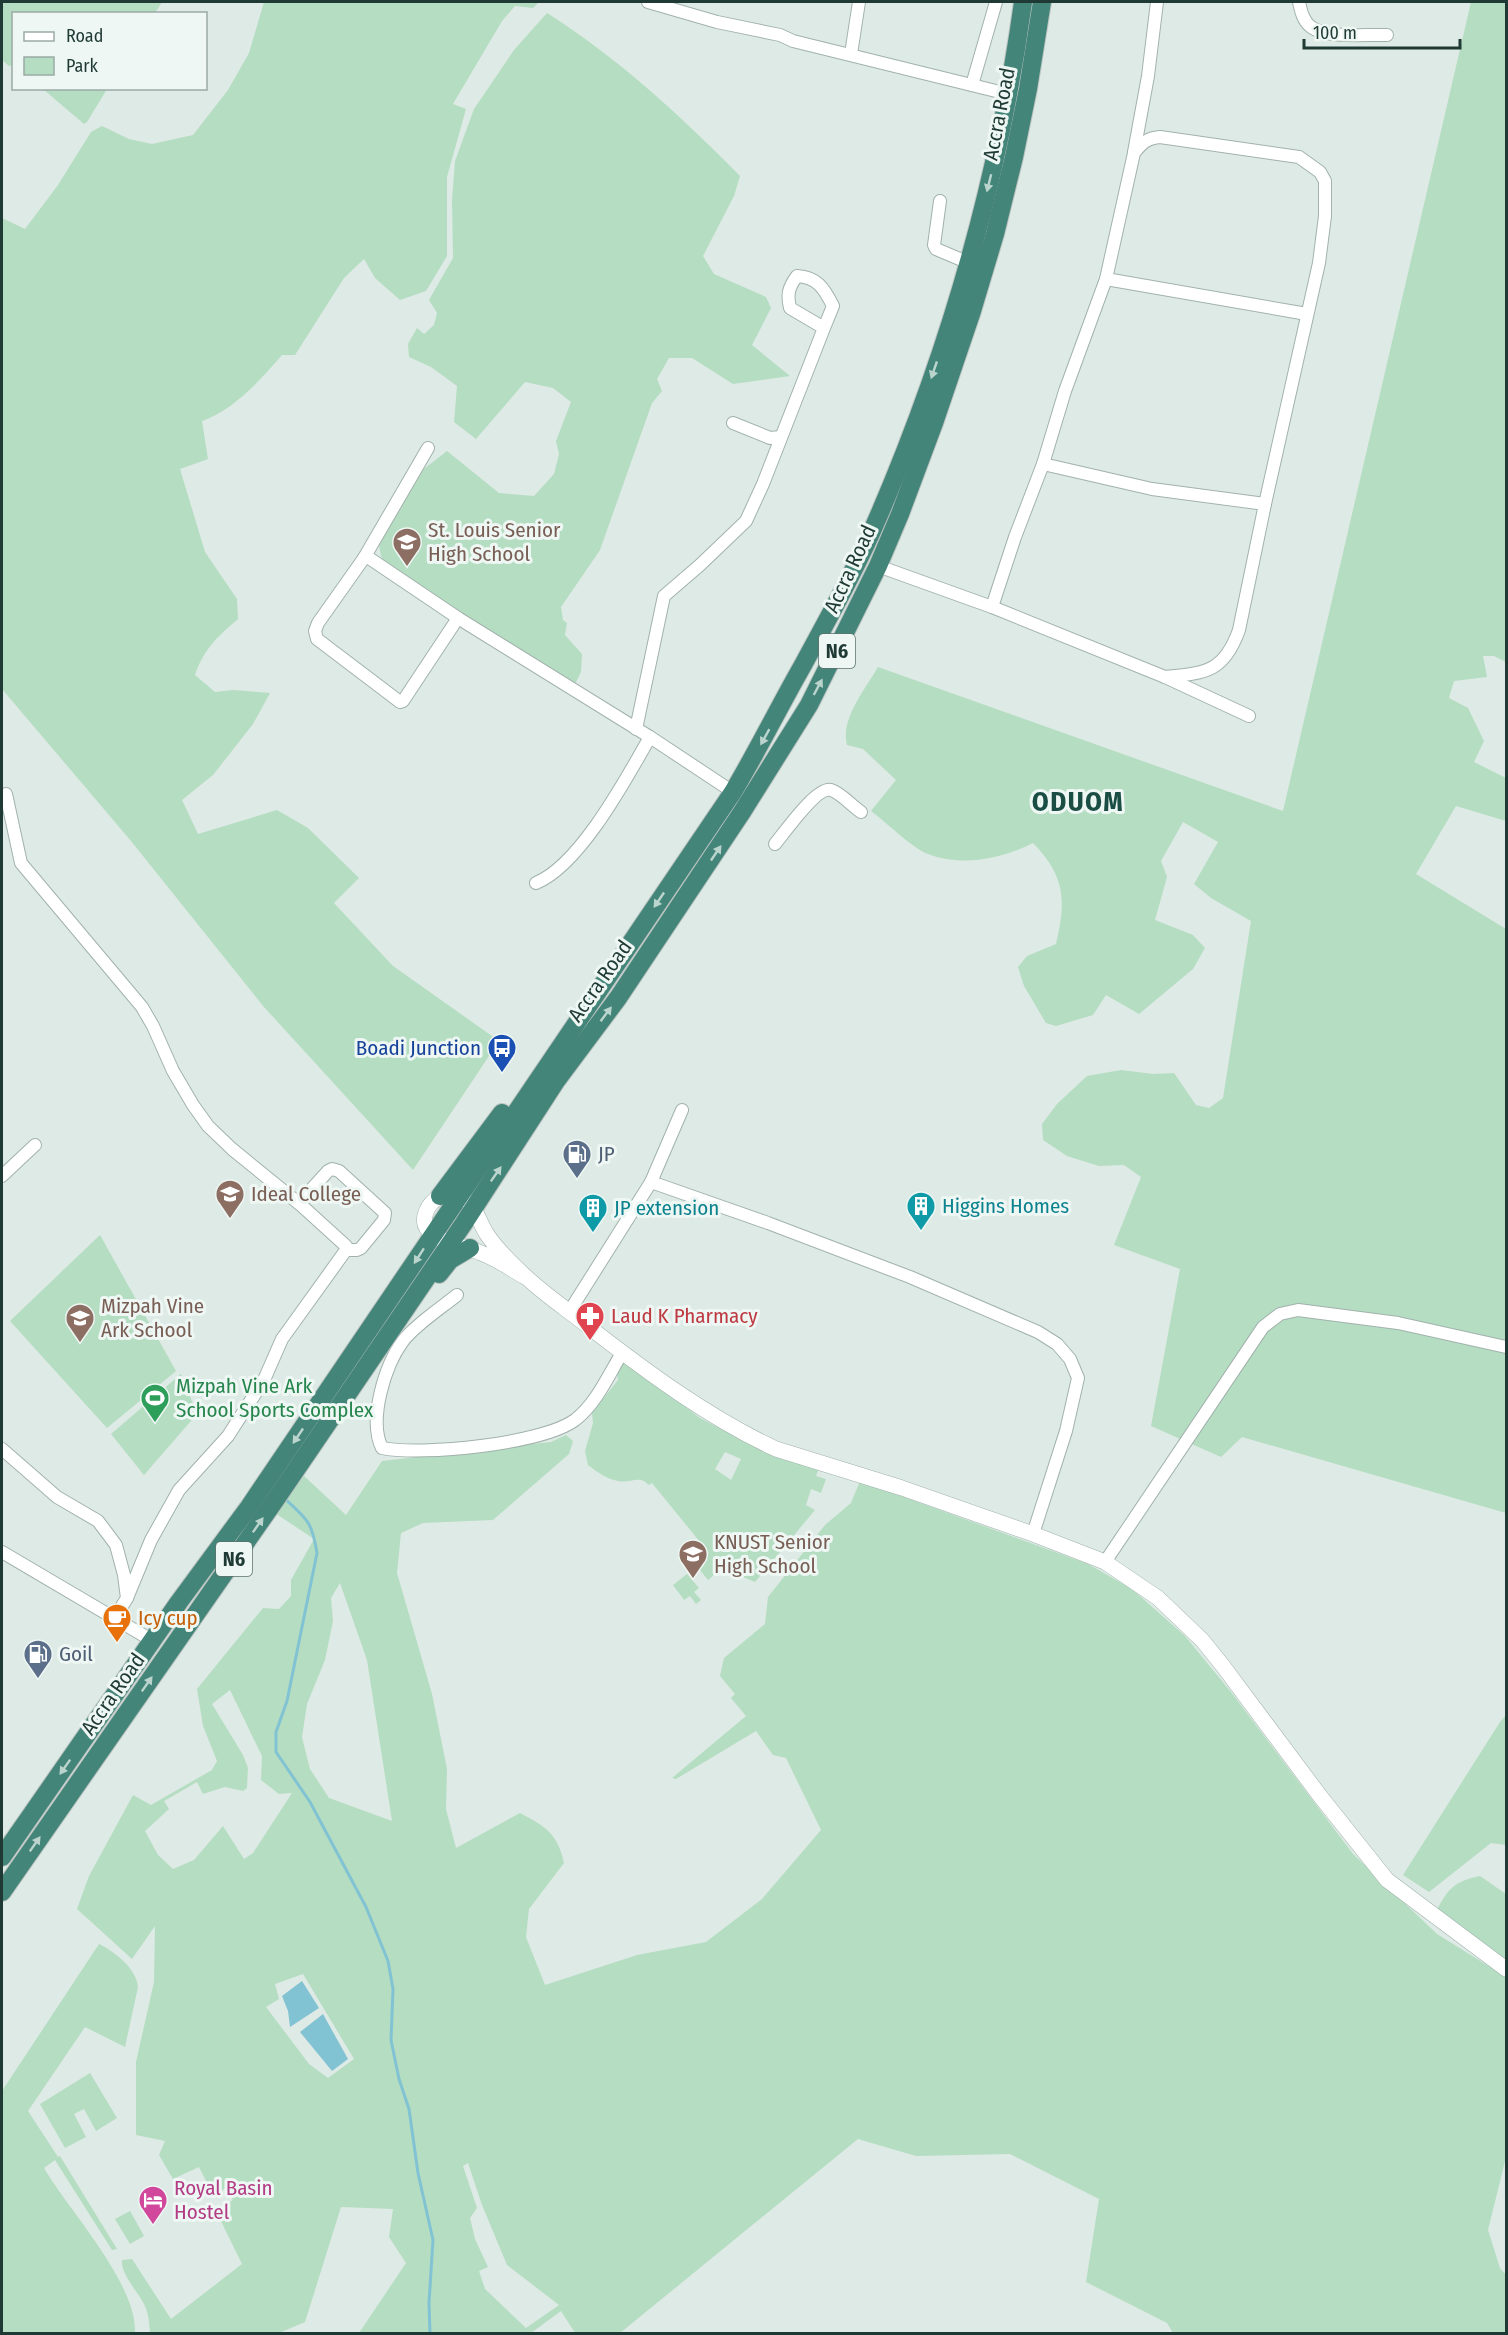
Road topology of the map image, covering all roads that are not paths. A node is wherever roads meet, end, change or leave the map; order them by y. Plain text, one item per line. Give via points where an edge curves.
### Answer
1 (648, 2) edge
2 (859, 2) edge
3 (996, 2) edge
4 (1023, 2) edge
5 (1041, 2) edge
6 (1157, 2) edge
7 (1299, 2) edge
8 (1387, 34) dead end
9 (850, 54) junction
10 (972, 85) junction
11 (1008, 94) junction
12 (1134, 153) junction
13 (940, 201) dead end
14 (969, 263) junction
15 (1106, 279) junction
16 (1307, 314) junction
17 (824, 328) dead end
18 (733, 423) dead end
19 (781, 437) junction
20 (429, 448) dead end
21 (1043, 464) junction
22 (1264, 504) junction
23 (364, 558) junction
24 (878, 566) junction
25 (992, 607) junction
26 (458, 618) junction
27 (1165, 677) junction
28 (1249, 716) dead end
29 (636, 729) junction
30 (650, 737) junction
31 (733, 792) junction
32 (6, 794) dead end
33 (861, 812) dead end
34 (775, 844) dead end
35 (536, 883) dead end
36 (546, 1066) junction
37 (682, 1110) dead end
38 (35, 1145) dead end
39 (2, 1176) edge
40 (651, 1182) junction
41 (459, 1196) junction
42 (440, 1197) junction
43 (298, 1203) junction
44 (474, 1208) junction
45 (433, 1235) junction
46 (450, 1243) junction
47 (470, 1248) junction
48 (346, 1250) junction
49 (525, 1276) junction
50 (457, 1295) dead end
51 (569, 1311) junction
52 (382, 1341) junction
53 (1506, 1347) edge
54 (622, 1353) junction
55 (2, 1449) edge
56 (1033, 1534) junction
57 (2, 1552) edge
58 (1105, 1562) junction
59 (127, 1598) junction
60 (114, 1619) junction
61 (153, 1641) junction
62 (2, 1857) edge
63 (2, 1892) edge
64 (1506, 1969) edge

1 - 9 street
2 - 9 street
3 - 10 street
4 - 11 highway, Accra Road / N6
5 - 24 highway, Accra Road / N6 via 1028,89 995,234 934,423
6 - 12 street
7 - 8 street via 1306,21 1320,30 1333,34
9 - 10 street
10 - 11 street
11 -> 14 highway, Accra Road / N6
12 - 15 street
12 - 16 street via 1150,138 1169,138 1299,157 1320,172 1325,181 1325,216
13 - 14 street via 936,249
14 -> 31 highway, Accra Road / N6 via 930,381 878,517 827,622
15 - 16 street
15 - 21 street
16 - 22 street
17 - 19 street
18 - 19 street via 770,438
19 - 29 street via 746,521 664,596
20 - 23 street
21 - 22 street via 1152,489
21 - 25 street
22 - 27 street via 1233,647 1210,670
23 - 26 street
23 - 26 street via 315,631 317,639 396,701 403,701
24 - 25 street
44 -> 24 highway, Accra Road / N6 via 776,760 825,675
25 - 27 street
26 - 29 street
27 - 28 street
29 - 30 street
30 - 31 street
30 - 35 street via 588,836 554,873
31 -> 36 highway, Accra Road / N6
32 - 43 street via 21,863 141,1007 193,1105 232,1149
33 - 34 street via 831,790 823,790
36 - 41 highway, Accra Road / N6
36 - 42 highway via 498,1118
37 - 40 street
38 - 39 street
40 - 51 street
40 - 56 street via 910,1277 1058,1344 1078,1378 1066,1431
41 - 42 street
41 - 44 street
41 - 45 highway, Accra Road / N6
42 - 45 street via 425,1214 425,1223
43 - 48 street
43 - 48 street via 332,1169 385,1213 384,1220 361,1248
44 - 46 highway, Accra Road / N6
44 - 49 street via 487,1235
45 - 46 street
45 -> 61 highway, Accra Road / N6
46 - 47 street
46 - 52 highway, Accra Road / N6
47 - 49 street
47 - 52 highway via 450,1260 400,1329
48 - 59 street via 282,1339 264,1380 228,1436 178,1490 151,1540
49 - 51 street
50 - 54 street via 404,1340 392,1361 377,1412 377,1438 382,1448 414,1451 496,1444 563,1428 593,1401
51 - 54 street
63 -> 52 highway, Accra Road / N6
53 - 58 street via 1398,1323 1298,1310 1280,1314 1263,1327
54 - 56 street via 729,1425 776,1449
55 - 59 street via 57,1497 98,1521 116,1545
56 - 58 street
57 - 60 street
58 - 64 street via 1158,1598 1202,1640 1387,1880
59 - 60 street
60 - 61 street
61 -> 62 highway, Accra Road / N6

